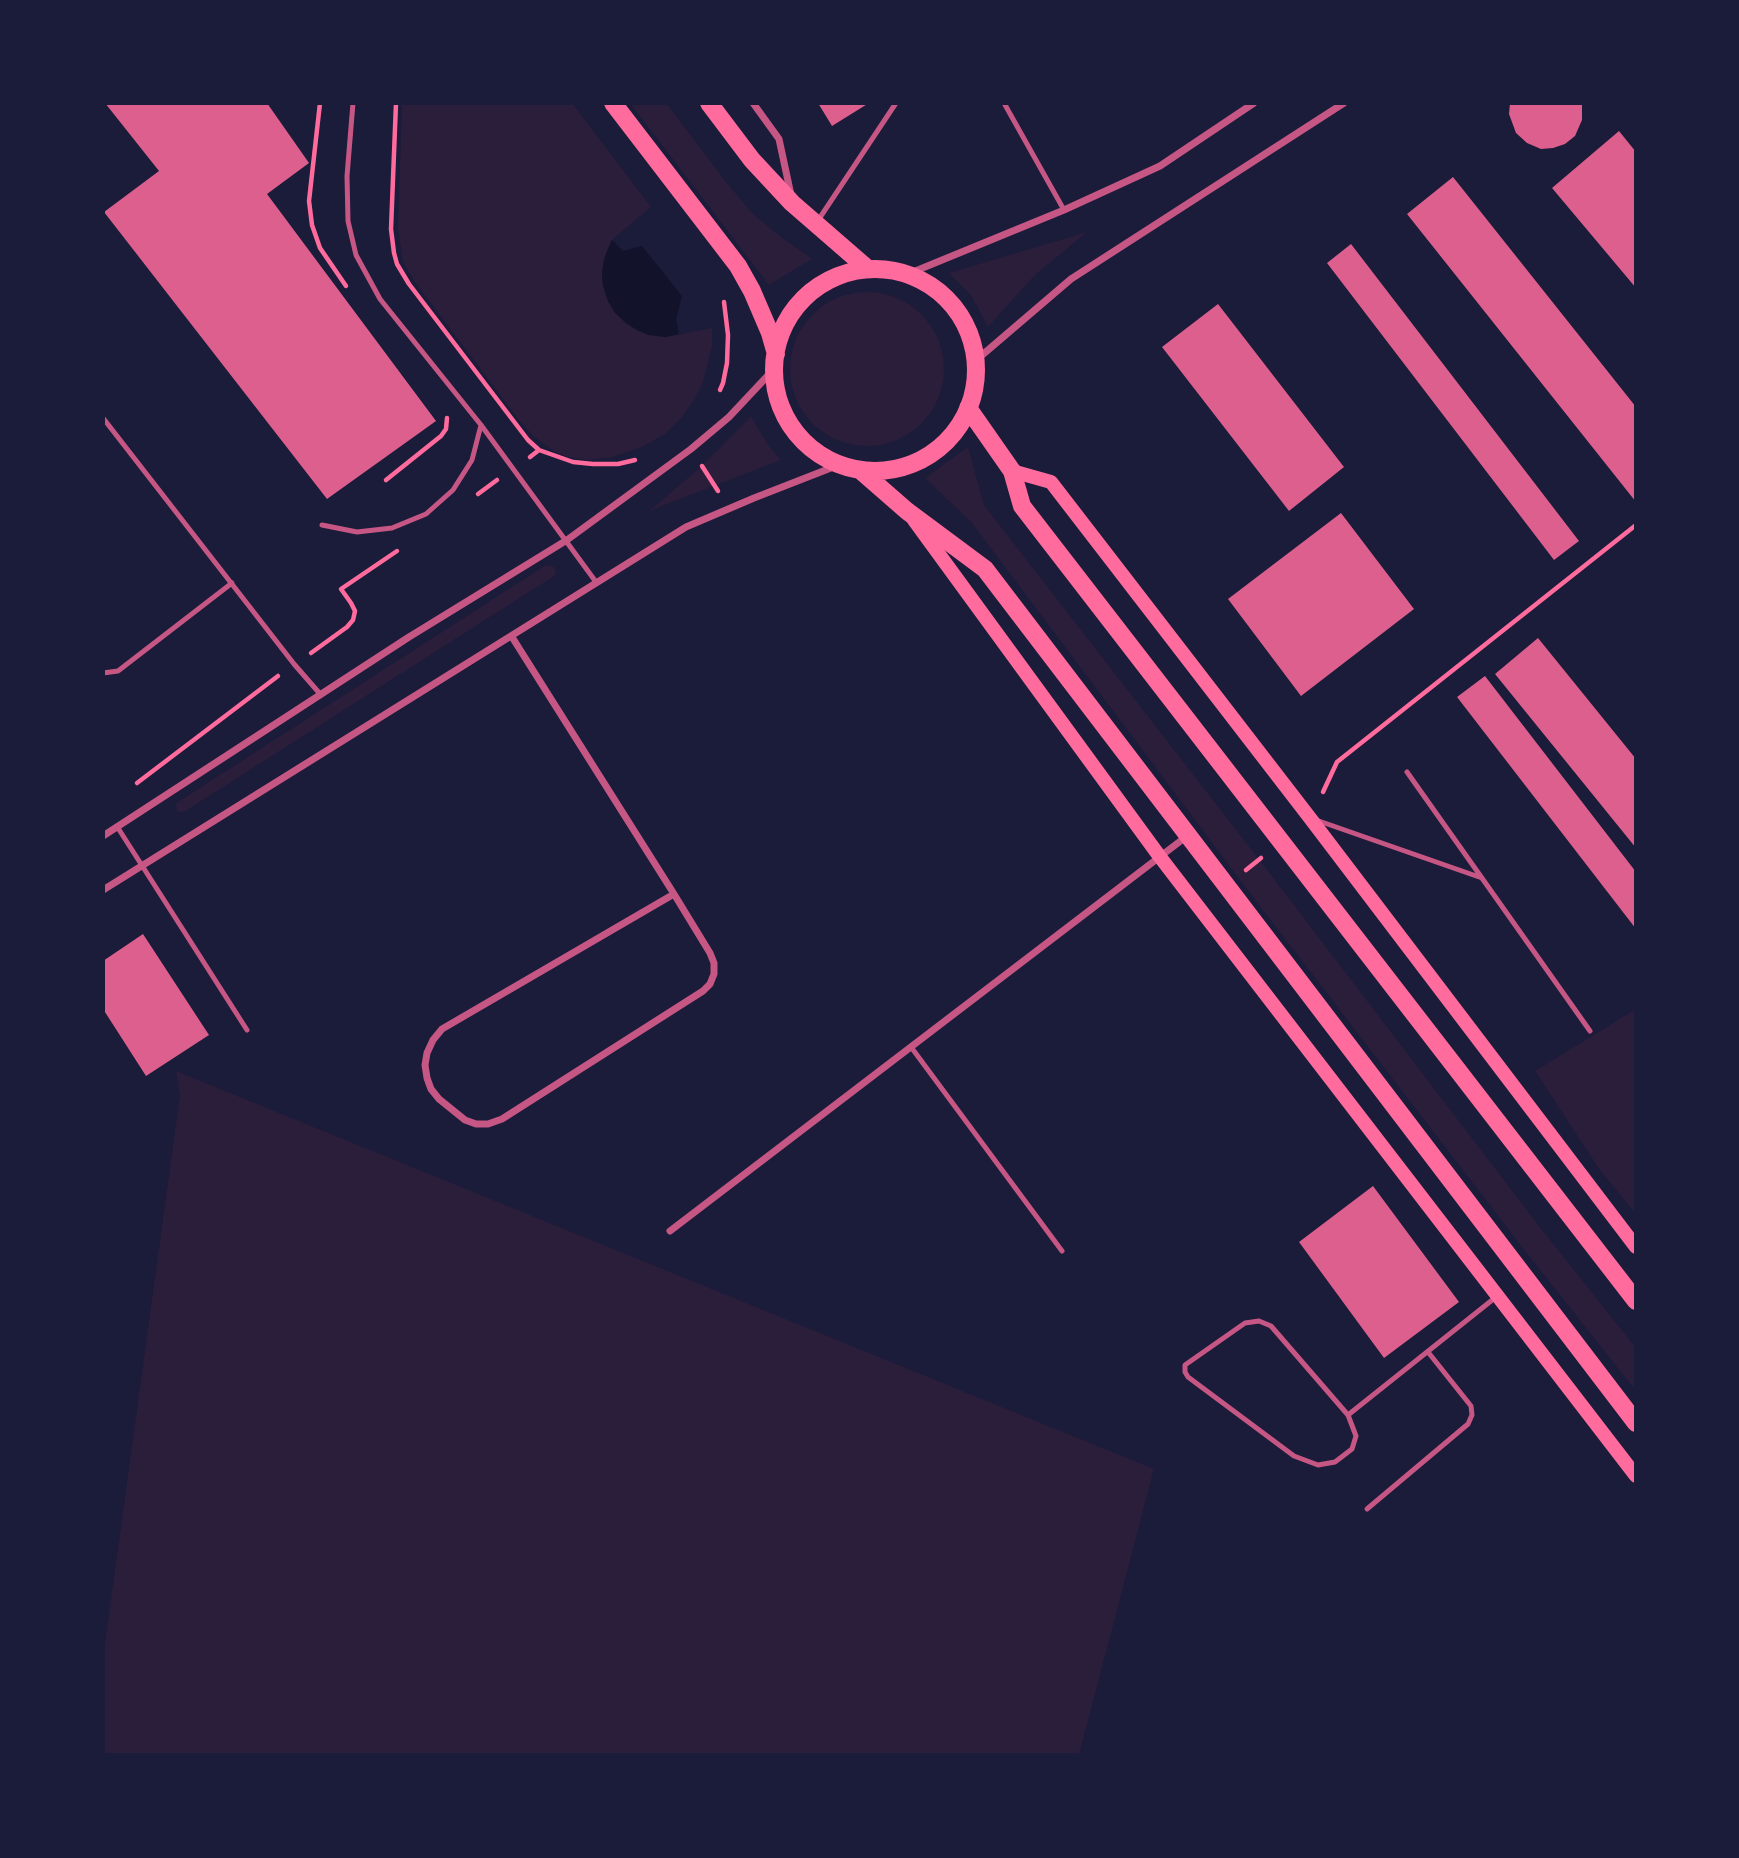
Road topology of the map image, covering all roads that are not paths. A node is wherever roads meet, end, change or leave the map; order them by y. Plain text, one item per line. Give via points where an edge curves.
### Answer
1 (353, 103) edge
2 (613, 103) edge
3 (709, 103) edge
4 (753, 103) edge
5 (896, 103) edge
6 (1004, 103) edge
7 (1254, 103) edge
8 (1344, 103) edge
9 (792, 203) junction
10 (1064, 210) junction
11 (816, 225) junction
12 (868, 270) junction
13 (908, 274) junction
14 (776, 361) junction
15 (974, 362) junction
16 (968, 408) junction
17 (103, 418) edge
18 (481, 425) junction
19 (836, 467) junction
20 (860, 470) junction
21 (1012, 471) junction
22 (907, 511) junction
23 (322, 525) dead end
24 (567, 540) junction
25 (596, 582) junction
26 (232, 583) junction
27 (512, 637) junction
28 (103, 673) edge
29 (321, 695) junction
30 (1407, 772) dead end
31 (1310, 818) junction
32 (118, 828) junction
33 (103, 836) edge
34 (1187, 836) junction
35 (1160, 857) junction
36 (142, 866) junction
37 (1483, 878) junction
38 (103, 890) edge
39 (674, 894) junction
40 (247, 1030) dead end
41 (1590, 1031) dead end
42 (911, 1047) junction
43 (670, 1231) dead end
44 (1636, 1247) edge
45 (1062, 1251) dead end
46 (1497, 1296) junction
47 (1636, 1301) edge
48 (1428, 1352) junction
49 (1348, 1415) junction
50 (1636, 1423) edge
51 (1636, 1476) edge
52 (1367, 1509) dead end

1 - 18 lane via 347,176 348,221 356,256 380,299
2 - 14 main road via 738,266 770,333
3 - 9 main road
4 - 9 street via 779,139
5 - 11 lane
6 - 10 lane
7 - 10 street via 1160,166
8 - 15 street via 1071,279
9 - 11 main road
10 - 13 street
11 - 12 main road
12 - 13 main road
12 - 14 main road via 842,275 798,306 785,329
13 - 15 main road via 949,298 964,317
14 - 19 main road via 775,383 789,424 817,456
14 - 24 street via 729,416 691,449
15 - 16 main road
16 - 20 main road via 945,442 926,456 904,466
16 - 21 main road
17 - 26 lane
18 - 23 lane via 466,470 453,490 426,514 393,528 357,532
18 - 24 lane
19 - 20 main road
19 - 25 street via 686,527
20 - 22 main road
21 - 31 main road via 1051,482
21 - 47 main road via 1022,506
22 - 34 main road via 985,569
22 - 35 main road
24 - 25 lane
24 - 29 street
25 - 27 street
26 - 28 lane via 118,671
26 - 29 lane
27 - 36 street
27 - 39 street
29 - 32 street
30 - 37 lane
31 - 37 lane
31 - 44 main road
32 - 33 street
32 - 36 lane
34 - 35 street
34 - 50 main road
35 - 42 street
35 - 46 main road
36 - 38 street
36 - 40 lane
37 - 41 lane
39 - 39 street via 442,1029 425,1065 439,1100 476,1124 502,1119 703,992 715,963
42 - 43 street
42 - 45 lane
46 - 48 lane
46 - 51 main road
48 - 49 lane
48 - 52 lane via 1471,1406 1472,1415 1468,1424
49 - 49 lane via 1271,1326 1259,1321 1245,1323 1185,1365 1188,1377 1198,1385 1294,1456 1318,1465 1335,1462 1352,1449 1356,1436

